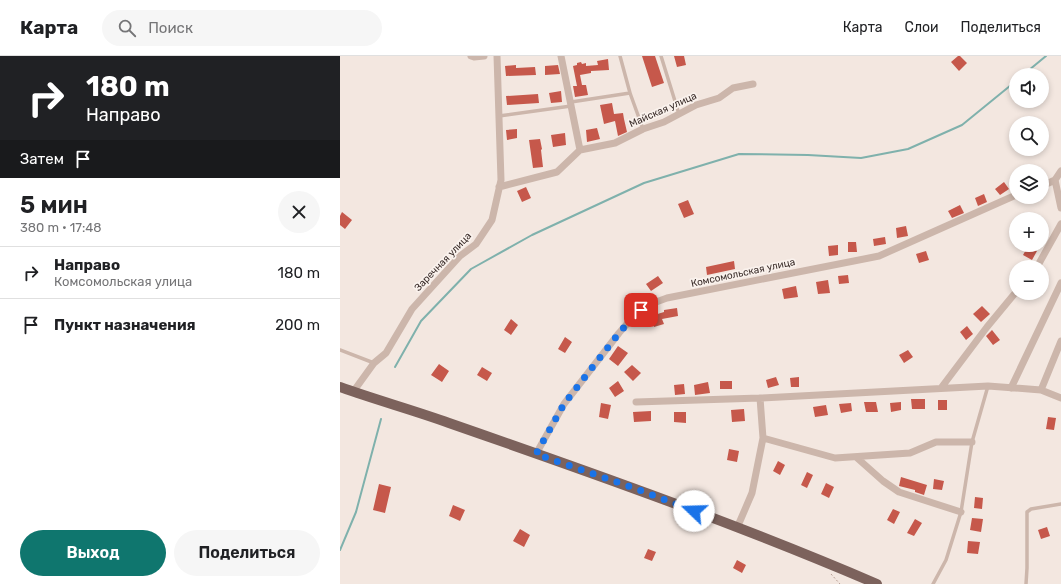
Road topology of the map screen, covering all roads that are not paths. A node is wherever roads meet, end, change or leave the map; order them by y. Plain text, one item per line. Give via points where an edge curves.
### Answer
1 (471, 56) edge
2 (484, 56) edge
3 (497, 56) edge
4 (560, 56) edge
5 (620, 56) edge
6 (661, 56) edge
7 (753, 84) dead end
8 (630, 93) junction
9 (570, 104) junction
10 (678, 114) junction
11 (499, 116) junction
12 (643, 129) junction
13 (580, 150) junction
14 (1061, 171) edge
15 (1055, 180) junction
16 (1049, 183) edge
17 (499, 187) junction
18 (1009, 198) edge
19 (1061, 208) edge
20 (1061, 224) edge
21 (1041, 260) edge
22 (1061, 283) edge
23 (1009, 300) edge
24 (1061, 341) edge
25 (340, 350) edge
26 (374, 363) junction
27 (988, 386) junction
28 (340, 387) edge
29 (941, 388) junction
30 (1011, 388) junction
31 (1041, 390) junction
32 (354, 392) junction
33 (760, 398) junction
34 (1061, 398) edge
35 (636, 402) dead end
36 (763, 438) junction
37 (972, 442) junction
38 (536, 454) junction
39 (856, 457) junction
40 (1061, 504) edge
41 (961, 512) junction
42 (737, 528) junction
43 (877, 584) edge
44 (933, 584) edge
45 (1026, 584) edge

1 - 2 street
3 - 11 street, Заречная улица
4 - 9 street
5 - 8 lane
6 - 10 lane
7 - 10 street, Майская улица via 733,88 719,98
8 - 9 lane
8 - 12 lane
9 - 11 lane
9 - 13 street
10 - 12 street, Майская улица
11 - 17 street, Заречная улица
12 - 13 street, Майская улица via 615,143
13 - 17 street via 557,172
14 - 15 street
15 - 16 street
15 - 19 street
17 - 26 street, Заречная улица via 492,220 476,244 460,256 412,308 386,352
18 - 38 street, Комсомольская улица via 878,256 667,298 648,305 619,333 564,404
20 - 21 street
22 - 30 street
23 - 29 street
24 - 31 street
25 - 26 lane
26 - 32 street, Заречная улица
27 - 29 street
27 - 30 street
27 - 37 lane
28 - 32 main road
29 - 33 street
30 - 31 street
31 - 34 street
32 - 38 main road
33 - 35 street
33 - 36 street
36 - 39 street via 835,458
36 - 42 street via 752,493
37 - 39 street via 936,442 910,453
37 - 41 lane
38 - 42 main road via 637,489
39 - 41 street via 900,492
40 - 45 lane via 1030,509 1027,512
41 - 44 lane via 946,560
42 - 43 main road

